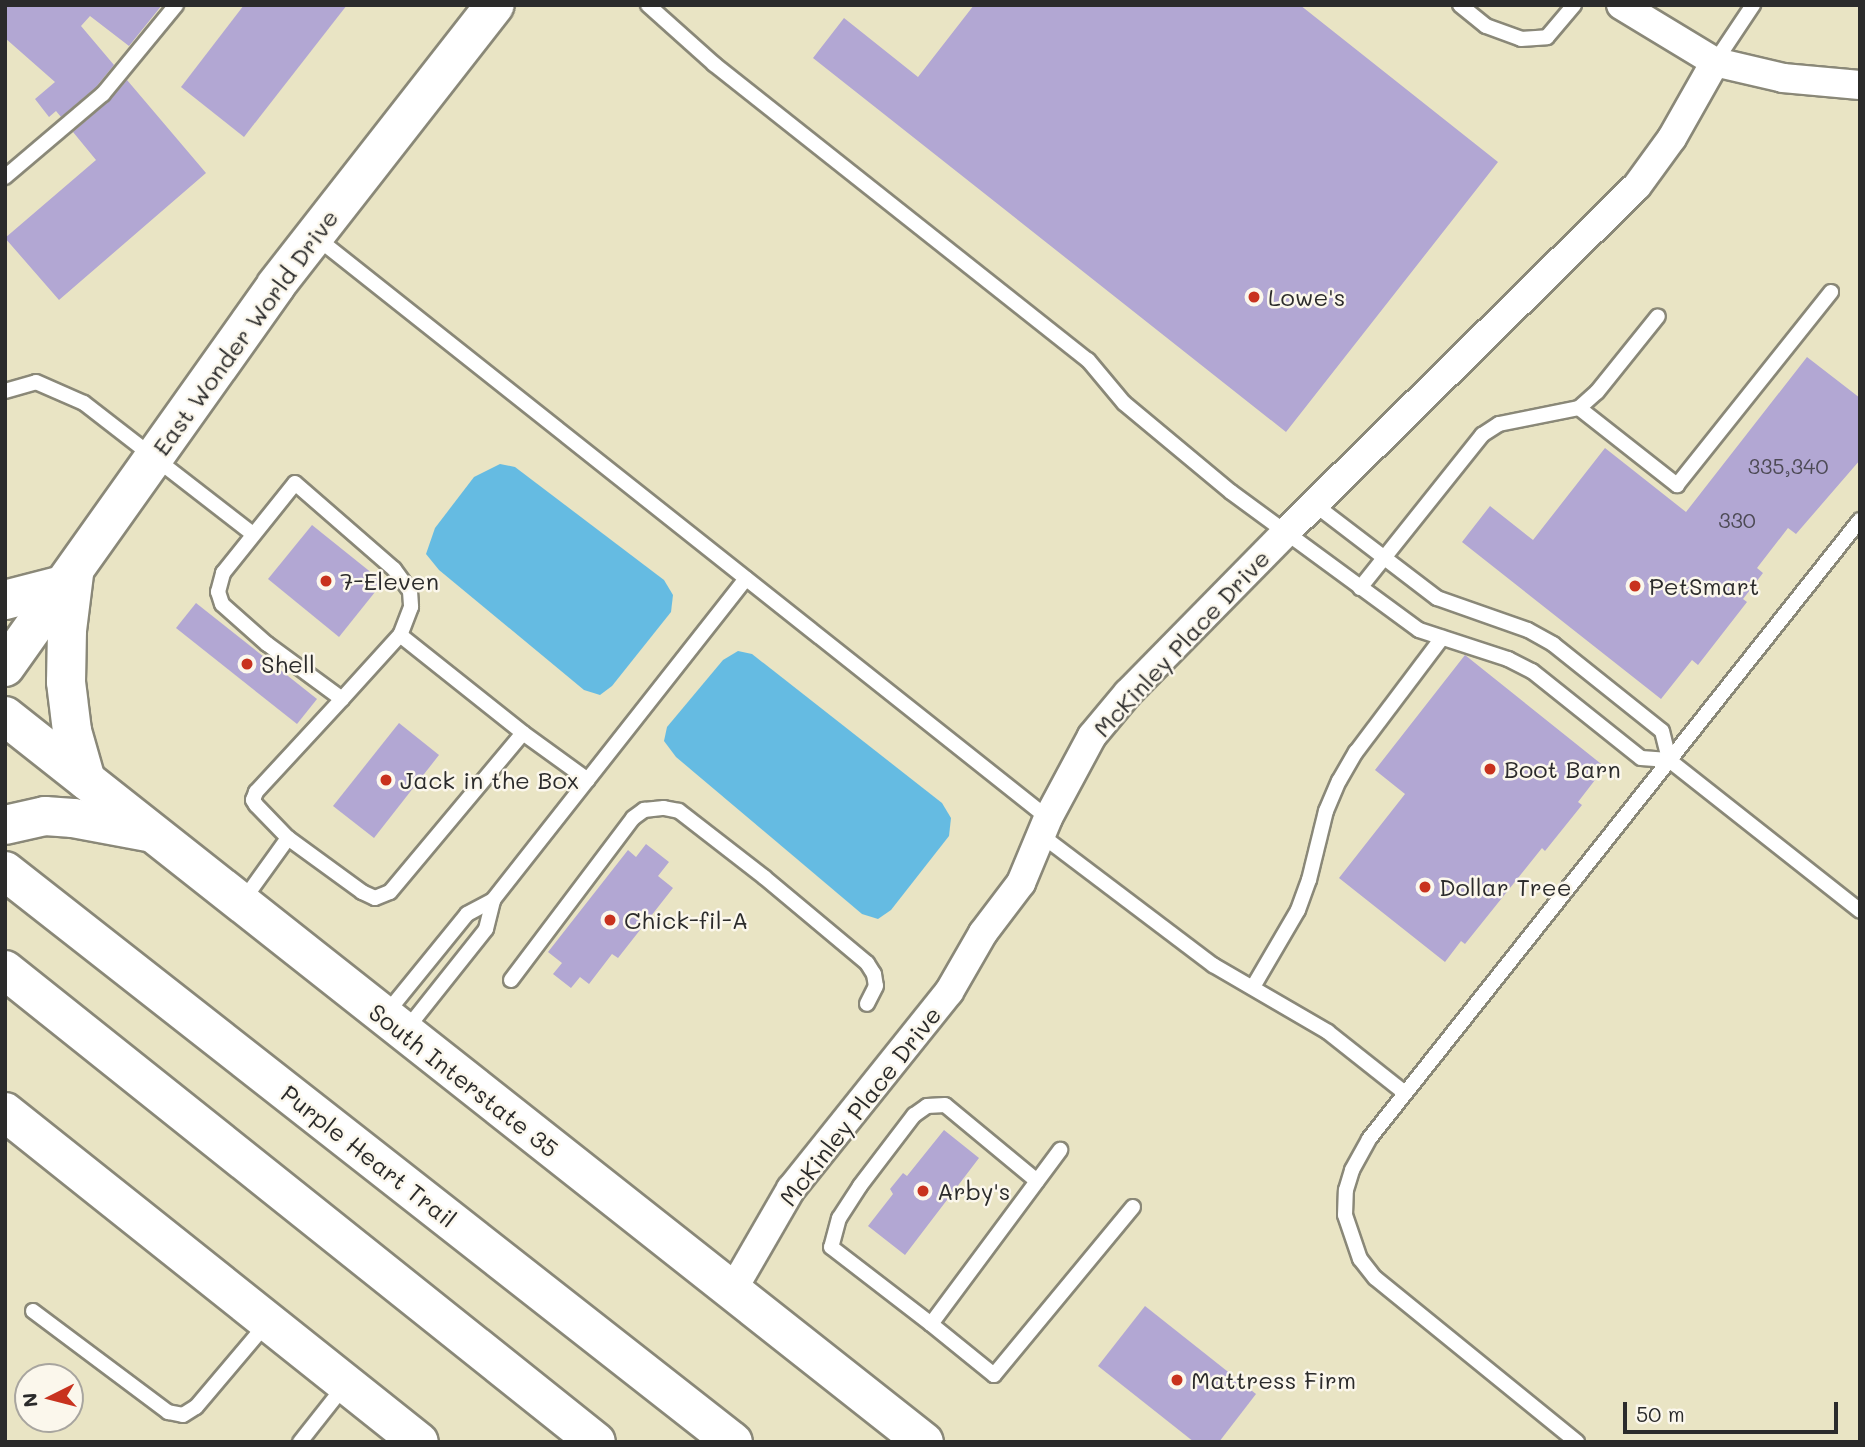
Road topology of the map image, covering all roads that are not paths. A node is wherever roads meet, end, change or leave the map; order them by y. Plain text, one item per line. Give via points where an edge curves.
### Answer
1 (176, 5) edge
2 (495, 5) edge
3 (648, 5) edge
4 (1460, 5) edge
5 (1574, 5) edge
6 (1621, 5) edge
7 (1753, 5) edge
8 (1715, 62) junction
9 (1860, 85) edge
10 (5, 177) edge
11 (313, 235) junction
12 (1830, 292) dead end
13 (1658, 316) dead end
14 (5, 391) edge
15 (1579, 408) junction
16 (153, 459) junction
17 (1314, 504) junction
18 (1860, 520) edge
19 (1286, 532) junction
20 (253, 534) junction
21 (1384, 559) junction
22 (69, 577) junction
23 (747, 579) junction
24 (1360, 588) junction
25 (5, 600) edge
26 (400, 635) junction
27 (1442, 638) junction
28 (5, 667) edge
29 (342, 699) junction
30 (5, 716) edge
31 (523, 733) junction
32 (1669, 760) junction
33 (86, 780) junction
34 (588, 780) junction
35 (5, 825) edge
36 (1044, 827) junction
37 (153, 833) junction
38 (288, 838) junction
39 (5, 870) edge
40 (493, 900) junction
41 (241, 903) junction
42 (1860, 911) edge
43 (5, 970) edge
44 (511, 980) dead end
45 (1253, 987) junction
46 (867, 1004) dead end
47 (394, 1024) junction
48 (1405, 1093) junction
49 (5, 1112) edge
50 (1060, 1150) dead end
51 (1037, 1181) junction
52 (1133, 1207) dead end
53 (732, 1291) junction
54 (33, 1311) dead end
55 (268, 1322) junction
56 (931, 1324) junction
57 (346, 1384) junction
58 (300, 1442) edge
59 (419, 1442) edge
60 (596, 1442) edge
61 (733, 1442) edge
62 (924, 1442) edge
63 (1577, 1442) edge

1 - 10 lane via 103,94
2 - 11 main road, East Wonder World Drive
3 - 19 lane via 714,64 1088,360 1143,420
4 - 5 lane via 1486,26 1521,39 1547,37
6 - 8 street
7 - 8 lane
8 - 9 street via 1783,78
8 - 17 street, McKinley Place Drive via 1672,138 1637,186
11 - 16 main road, East Wonder World Drive
11 - 23 lane
12 - 15 lane via 1677,485
13 - 15 lane
14 - 16 lane via 36,382 84,403
15 - 21 lane via 1499,424 1482,435
16 - 20 lane
16 - 22 main road, East Wonder World Drive
17 - 19 street, McKinley Place Drive
17 - 21 lane
18 - 32 lane
19 - 24 lane
19 - 36 street, McKinley Place Drive via 1128,693 1092,736
20 - 26 lane via 288,489 295,483 301,486 394,569 410,591 411,607
20 - 29 lane via 223,573 218,592 222,604
21 - 24 lane
21 - 32 lane via 1437,598 1528,630 1553,644 1662,731
22 - 25 main road
22 - 28 main road, East Wonder World Drive
22 - 33 main road via 66,682 72,731
23 - 34 lane
23 - 36 lane
24 - 27 lane via 1419,629
26 - 29 lane
26 - 31 lane
27 - 32 lane via 1532,671 1641,758
27 - 45 lane via 1339,781 1325,811 1298,910
29 - 38 lane via 256,792 253,800
30 - 33 main road, South Interstate 35
31 - 34 lane
31 - 38 lane via 390,892 375,898 362,892
32 - 42 lane
32 - 48 lane
33 - 37 main road, South Interstate 35
34 - 40 lane
35 - 37 main road via 45,816
36 - 45 lane via 1213,965
36 - 53 street, McKinley Place Drive via 1021,883 983,933 949,992 791,1189
37 - 41 main road, South Interstate 35
38 - 41 lane
39 - 61 main road, Purple Heart Trail
40 - 47 lane via 467,914
40 - 47 lane via 486,929
41 - 47 main road, South Interstate 35
43 - 60 main road
44 - 46 lane via 634,818 644,810 664,808 679,811 867,963 876,986
45 - 48 lane via 1328,1032
47 - 53 main road, South Interstate 35
48 - 63 lane via 1359,1153 1346,1190 1345,1215 1360,1259 1398,1299
49 - 55 main road
50 - 51 lane
51 - 56 lane
51 - 56 lane via 945,1105 927,1105 914,1115 880,1158 839,1218 831,1247
52 - 56 lane via 994,1375
53 - 62 main road, South Interstate 35
54 - 55 lane via 168,1412 183,1415 196,1407
55 - 57 main road
57 - 58 lane
57 - 59 main road

